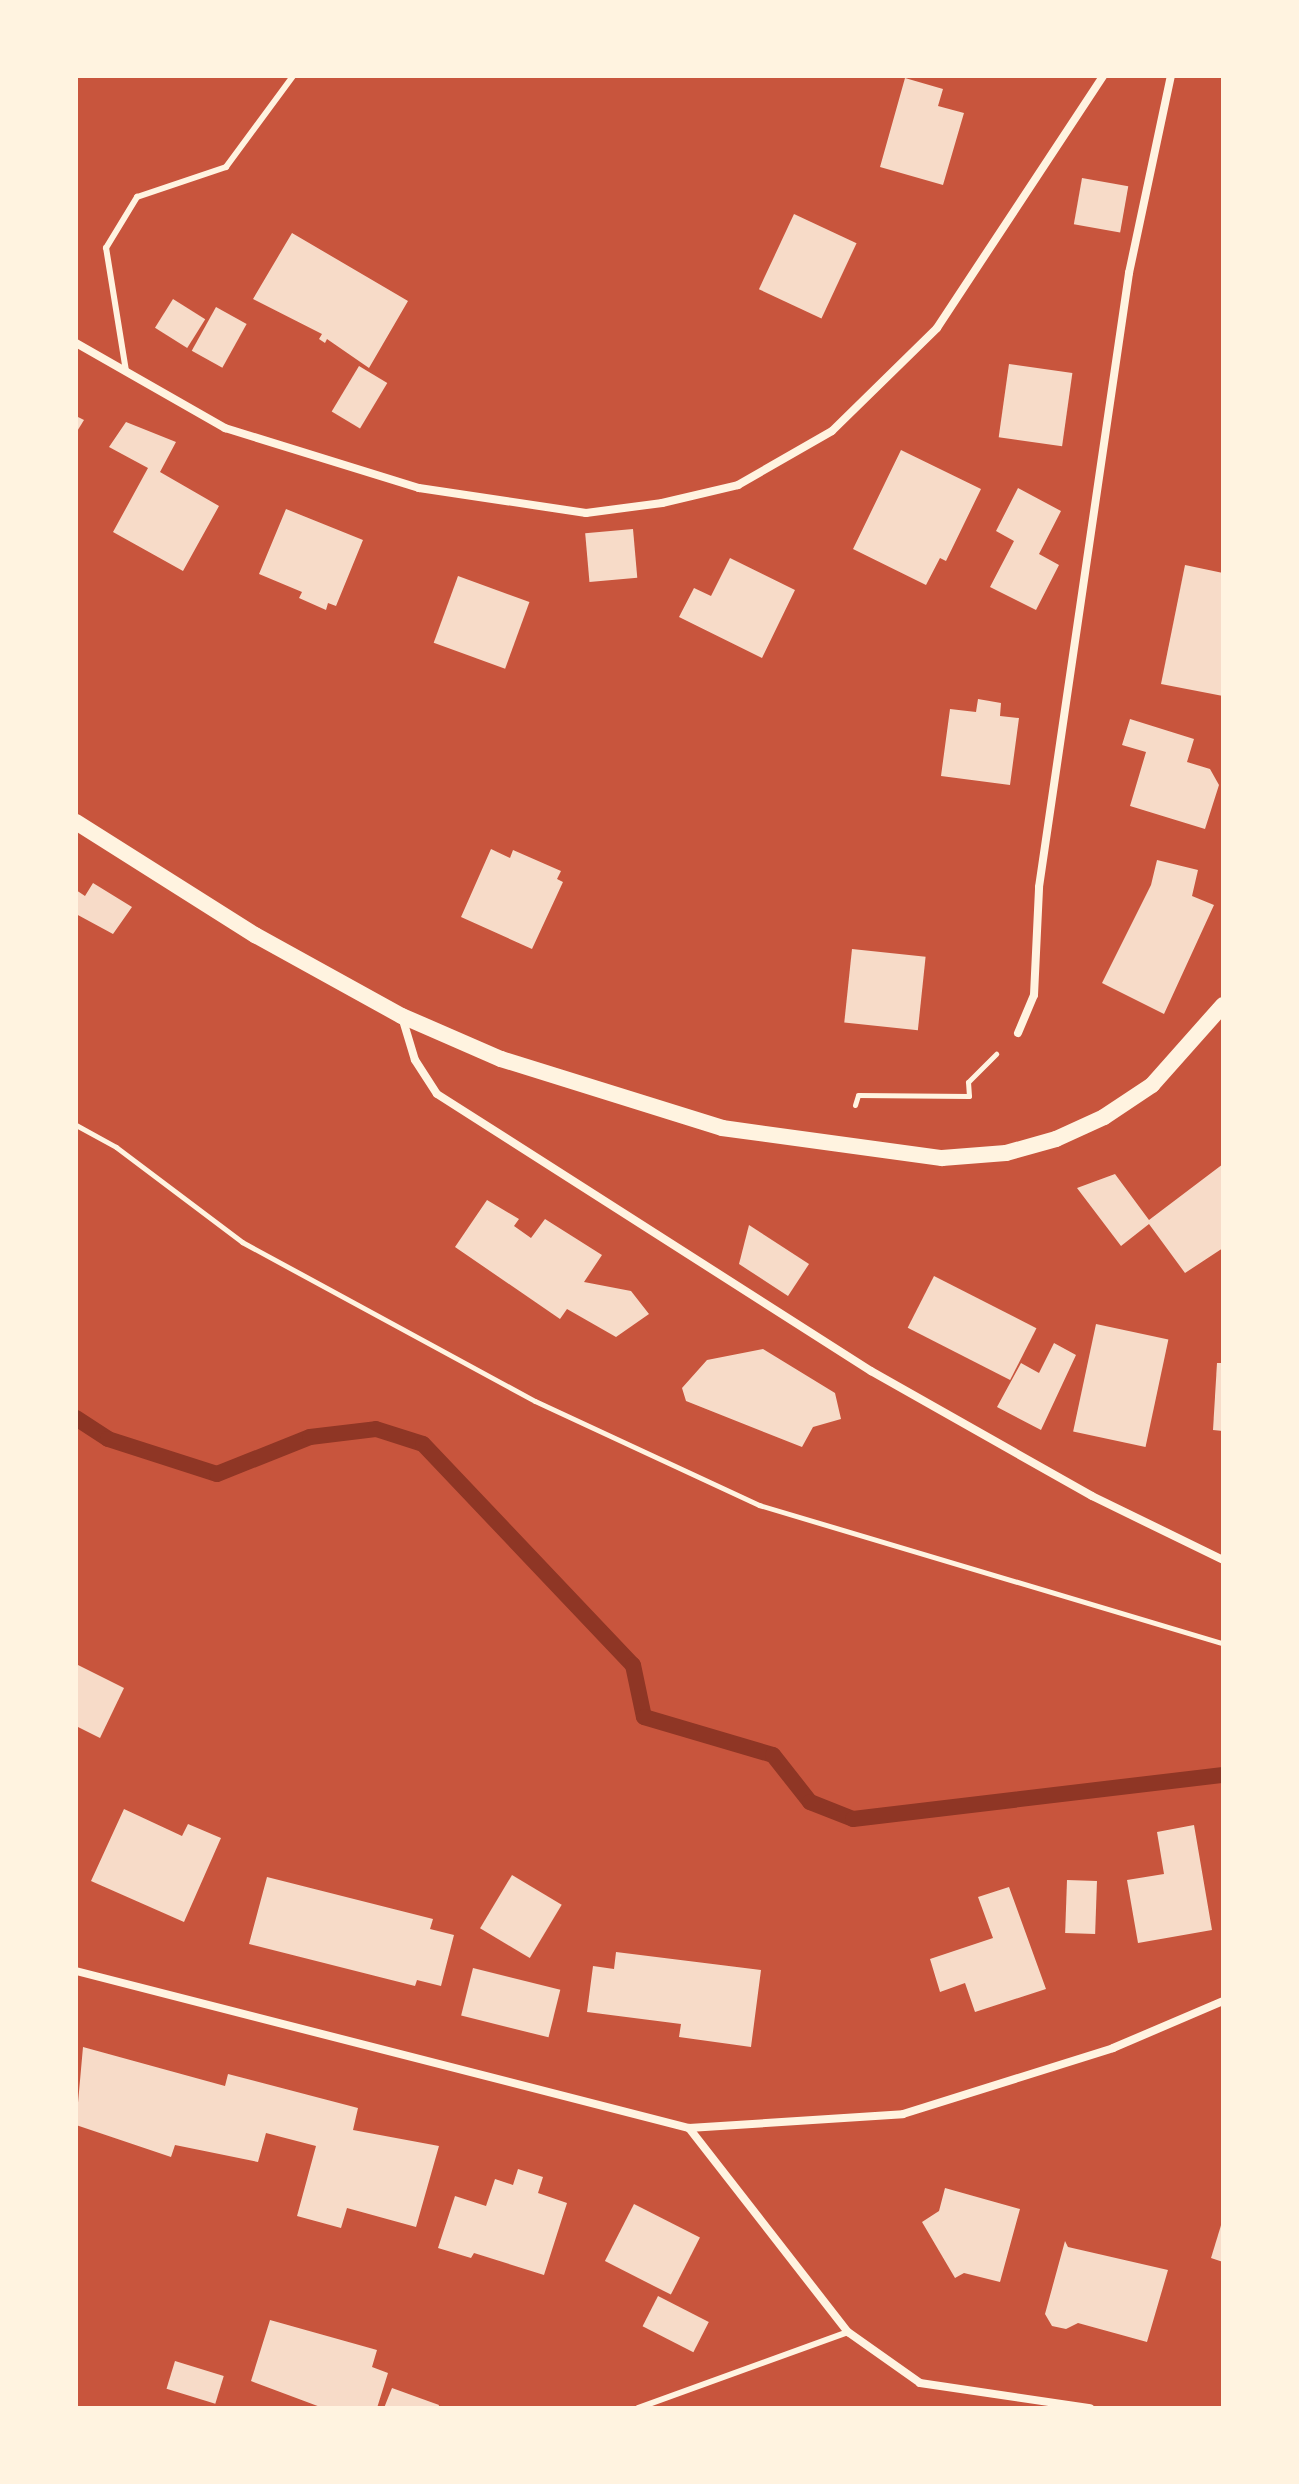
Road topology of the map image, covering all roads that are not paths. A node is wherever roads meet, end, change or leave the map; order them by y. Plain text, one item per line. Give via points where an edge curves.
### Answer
1 (293, 76) edge
2 (1103, 76) edge
3 (1171, 76) edge
4 (76, 343) edge
5 (126, 371) junction
6 (76, 822) edge
7 (1223, 1005) edge
8 (402, 1016) junction
9 (1018, 1033) road end
10 (1223, 1560) edge
11 (76, 1971) edge
12 (1223, 2001) edge
13 (689, 2128) junction
14 (848, 2332) junction
15 (638, 2408) edge
16 (1090, 2408) edge

1 - 5 lane via 226,167 137,197 106,248
2 - 5 street via 937,328 832,431 738,485 586,513 419,488 225,428
3 - 9 street via 1129,273 1039,887 1034,995
4 - 5 street
6 - 8 main road via 255,935
7 - 8 main road via 1152,1085 1104,1117 1006,1153 942,1158 722,1128 501,1059
8 - 10 street via 415,1060 437,1094 871,1371 1092,1496
11 - 13 street
12 - 13 street via 1113,2048 903,2114
13 - 14 street
14 - 15 lane
14 - 16 street via 920,2383

